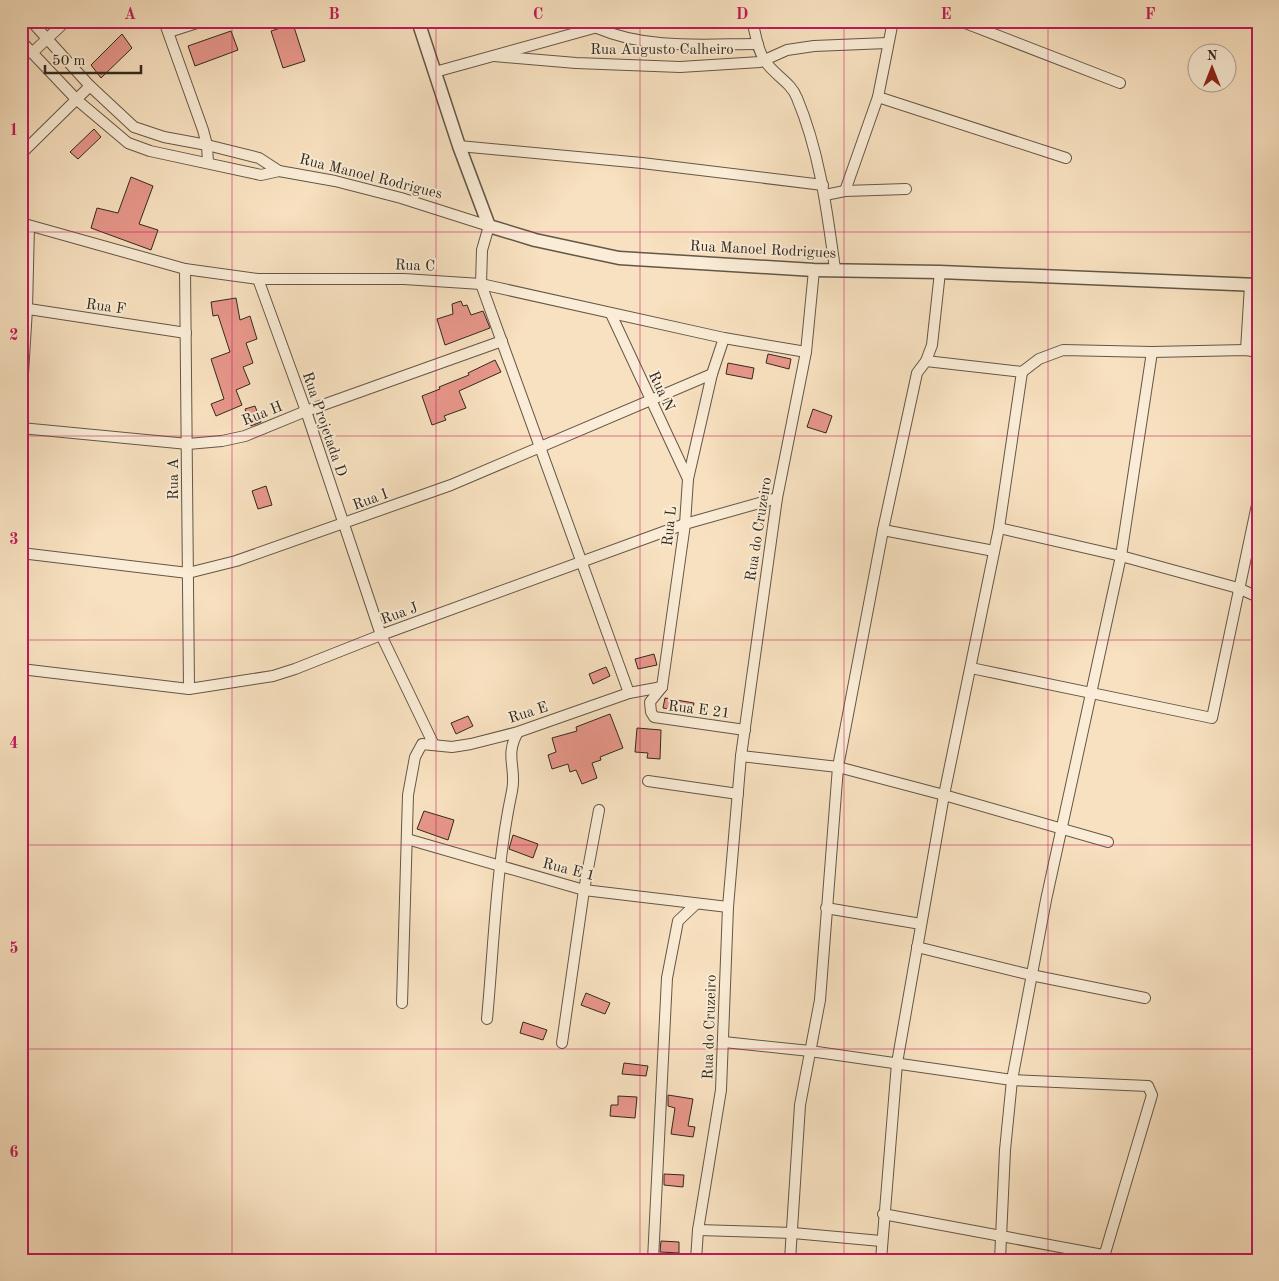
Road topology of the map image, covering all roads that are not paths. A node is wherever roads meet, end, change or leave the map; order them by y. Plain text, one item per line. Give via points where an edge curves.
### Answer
1 (31, 21) edge
2 (66, 21) edge
3 (164, 21) edge
4 (203, 21) edge
5 (418, 21) edge
6 (619, 21) edge
7 (752, 21) edge
8 (893, 21) edge
9 (960, 21) edge
10 (597, 28) junction
11 (169, 32) junction
12 (48, 38) junction
13 (21, 42) edge
14 (887, 43) junction
15 (758, 44) junction
16 (32, 53) junction
17 (494, 56) junction
18 (764, 61) junction
19 (435, 72) junction
20 (1120, 83) dead end
21 (90, 86) junction
22 (878, 97) junction
23 (77, 100) junction
24 (208, 144) junction
25 (459, 146) junction
26 (21, 154) edge
27 (1066, 158) dead end
28 (208, 163) junction
29 (279, 171) junction
30 (906, 188) dead end
31 (824, 190) junction
32 (845, 191) junction
33 (25, 225) edge
34 (489, 226) junction
35 (185, 269) junction
36 (835, 269) junction
37 (814, 270) junction
38 (940, 272) junction
39 (258, 278) junction
40 (481, 284) junction
41 (1254, 285) edge
42 (24, 309) edge
43 (610, 314) junction
44 (186, 332) junction
45 (724, 338) junction
46 (502, 341) junction
47 (1246, 350) junction
48 (806, 352) junction
49 (1152, 352) junction
50 (1258, 352) edge
51 (926, 361) junction
52 (1022, 372) junction
53 (712, 374) junction
54 (650, 402) junction
55 (21, 406) edge
56 (306, 411) junction
57 (21, 428) edge
58 (188, 444) junction
59 (540, 448) junction
60 (688, 479) junction
61 (777, 498) junction
62 (1258, 503) edge
63 (685, 524) junction
64 (343, 525) junction
65 (999, 528) junction
66 (883, 530) junction
67 (994, 551) junction
68 (21, 554) edge
69 (1121, 556) junction
70 (583, 560) junction
71 (188, 573) junction
72 (1238, 588) junction
73 (1258, 597) edge
74 (381, 635) junction
75 (21, 668) edge
76 (971, 668) junction
77 (662, 687) junction
78 (189, 689) junction
79 (1092, 692) junction
80 (629, 693) junction
81 (745, 730) junction
82 (518, 732) junction
83 (434, 745) junction
84 (741, 756) junction
85 (838, 767) junction
86 (648, 781) dead end
87 (738, 794) junction
88 (944, 794) junction
89 (599, 810) dead end
90 (1061, 829) junction
91 (407, 839) junction
92 (1108, 842) dead end
93 (501, 867) junction
94 (584, 890) junction
95 (696, 904) junction
96 (728, 907) junction
97 (826, 908) junction
98 (921, 924) junction
99 (917, 947) junction
100 (1031, 975) junction
101 (1145, 998) dead end
102 (402, 1003) dead end
103 (487, 1020) dead end
104 (724, 1042) junction
105 (562, 1043) dead end
106 (810, 1051) junction
107 (897, 1063) junction
108 (1012, 1080) junction
109 (883, 1214) junction
110 (698, 1230) junction
111 (793, 1233) junction
112 (1001, 1235) junction
113 (881, 1241) junction
114 (1103, 1257) edge
115 (653, 1260) edge
116 (696, 1260) edge
117 (790, 1260) edge
118 (881, 1260) edge
119 (1000, 1260) edge

1 - 12 street
2 - 12 street
3 - 11 street
4 - 11 street
5 - 19 street
6 - 10 street
7 - 15 street
8 - 14 street
9 - 20 street
10 - 15 street via 649,42
10 - 17 street
11 - 24 street
12 - 16 street
12 - 21 street
13 - 16 street
14 - 18 street, Rua Augusto Calheiro via 798,48
14 - 22 street
15 - 18 street
16 - 23 street
17 - 18 street, Rua Augusto Calheiro via 680,67
17 - 19 street
18 - 31 street via 797,96 812,139
19 - 25 street
21 - 23 street
21 - 24 street via 143,132
22 - 27 street
22 - 32 street
23 - 26 street
23 - 28 street via 128,143
24 - 28 street
24 - 29 street via 259,158
25 - 31 street via 642,163
25 - 34 street
28 - 29 street via 261,175
29 - 34 street, Rua Manoel Rodrigues via 402,198
30 - 32 street
31 - 32 street
31 - 36 street
33 - 35 street, Rua C
33 - 42 street
34 - 37 street, Rua Manoel Rodrigues via 551,244 619,258
34 - 40 street via 482,250
35 - 39 street, Rua C
35 - 44 street, Rua A
36 - 37 street, Rua Manoel Rodrigues
36 - 38 street, Rua Manoel Rodrigues
37 - 48 street, Rua do Cruzeiro
38 - 41 street, Rua Manoel Rodrigues
38 - 51 street via 934,337
39 - 40 street, Rua C via 404,279
39 - 56 street, Rua Projetada D
40 - 43 street, Rua C
40 - 46 street
41 - 47 street
42 - 44 street, Rua F
42 - 55 street
43 - 45 street, Rua C
43 - 54 street, Rua N
44 - 58 street, Rua A
45 - 48 street, Rua C
45 - 53 street, Rua L
46 - 56 street, Rua H
46 - 59 street
47 - 49 street
47 - 50 street
48 - 61 street, Rua do Cruzeiro
49 - 52 street via 1063,350 1039,359
49 - 69 street
51 - 52 street
51 - 66 street via 917,373
52 - 65 street
53 - 54 street, Rua I
53 - 60 street, Rua L
54 - 59 street, Rua I
54 - 60 street, Rua N
56 - 58 street, Rua H via 245,436
56 - 64 street, Rua Projetada D
57 - 58 street, Rua H
58 - 71 street, Rua A
59 - 64 street, Rua I
59 - 70 street
60 - 63 street, Rua L
61 - 63 street, Rua J
61 - 81 street, Rua do Cruzeiro
62 - 72 street
63 - 70 street, Rua J
63 - 77 street, Rua L
64 - 71 street, Rua I via 236,561
64 - 74 street, Rua Projetada D
65 - 67 street
65 - 69 street
66 - 67 street
66 - 85 street
67 - 76 street
68 - 71 street, Rua I
69 - 72 street
69 - 79 street
70 - 74 street, Rua J
70 - 80 street
71 - 78 street, Rua A
72 - 73 street
72 - 79 street via 1213,718
74 - 78 street, Rua J via 295,670
74 - 83 street, Rua Projetada D
75 - 78 street, Rua J
76 - 79 street
76 - 88 street
77 - 80 street
77 - 81 street, Rua E 21 via 650,702 651,712 656,718
79 - 90 street
80 - 82 street, Rua E
81 - 84 street, Rua do Cruzeiro
82 - 83 street, Rua E via 462,746
82 - 93 street via 511,744 512,790
83 - 91 street via 422,744 415,757 408,795
84 - 85 street
84 - 87 street, Rua do Cruzeiro
85 - 88 street
85 - 97 street
86 - 87 street
87 - 96 street, Rua do Cruzeiro
88 - 90 street
88 - 98 street
89 - 94 street
90 - 92 street
90 - 100 street
91 - 93 street, Rua E 1
91 - 102 street
93 - 94 street, Rua E 1
93 - 103 street
94 - 95 street, Rua E 1
94 - 105 street
95 - 96 street, Rua E 1
95 - 115 street via 678,921 666,978
96 - 104 street, Rua do Cruzeiro
97 - 98 street
97 - 106 street via 820,1000
98 - 99 street
99 - 100 street
99 - 107 street
100 - 101 street
100 - 108 street
104 - 106 street
104 - 110 street, Rua do Cruzeiro via 721,1090
106 - 107 street
106 - 111 street via 800,1105
107 - 108 street
107 - 109 street
108 - 112 street
108 - 114 street via 1145,1086 1151,1090
109 - 112 street
109 - 113 street
110 - 111 street
110 - 116 street, Rua do Cruzeiro
111 - 113 street
111 - 117 street
112 - 114 street
112 - 119 street
113 - 118 street

